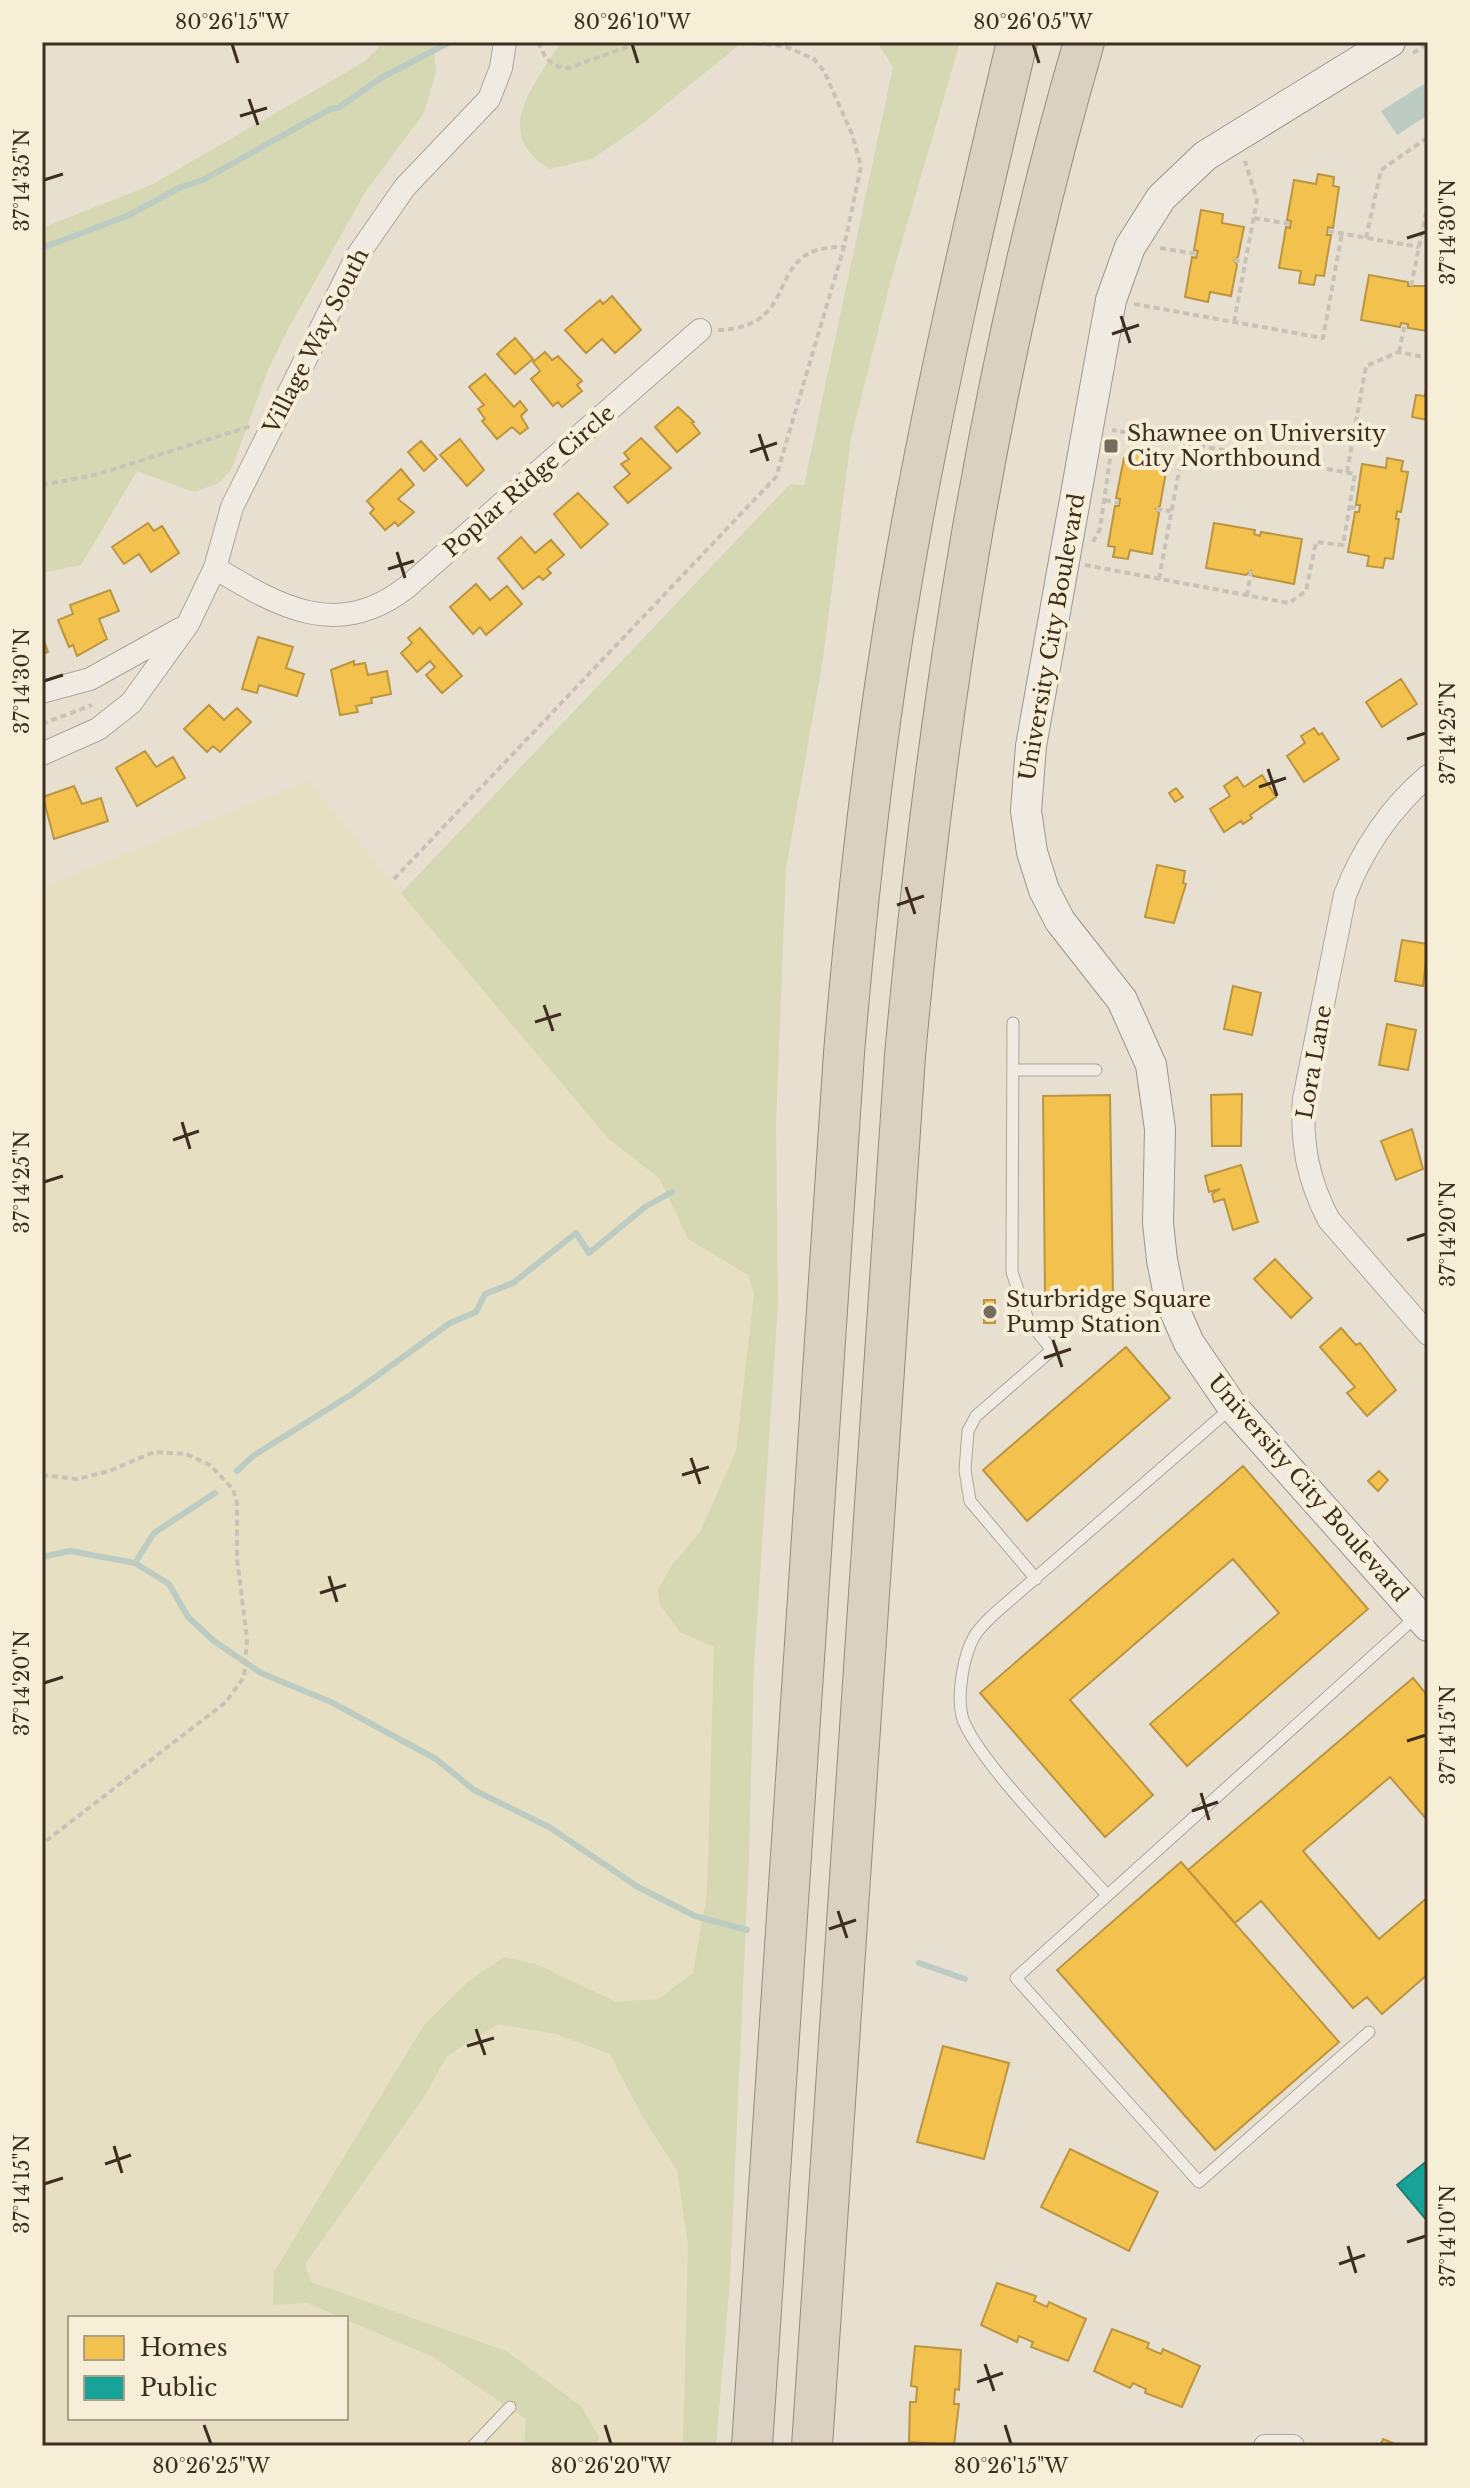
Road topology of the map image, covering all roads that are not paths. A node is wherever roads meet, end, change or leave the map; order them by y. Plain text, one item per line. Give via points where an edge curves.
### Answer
1 (505, 42) edge
2 (1017, 42) edge
3 (1084, 42) edge
4 (1396, 51) edge
5 (700, 330) road end
6 (215, 568) junction
7 (188, 624) junction
8 (42, 692) edge
9 (42, 754) edge
10 (1428, 776) edge
11 (1013, 1023) dead end
12 (1013, 1070) junction
13 (1096, 1070) dead end
14 (1428, 1334) edge
15 (1232, 1406) junction
16 (1036, 1579) junction
17 (1423, 1620) edge
18 (1106, 1894) junction
19 (1369, 2032) dead end
20 (510, 2407) dead end
21 (473, 2446) edge
22 (752, 2446) edge
23 (812, 2446) edge
24 (1265, 2446) edge
25 (1293, 2446) edge

1 - 6 street, Village Way South via 489,99 405,187 357,256 232,507
2 - 22 highway via 958,289 907,550 852,963
3 - 23 highway via 1033,240 979,498 947,686 920,899
4 - 15 main road, University City Boulevard via 1205,156 1161,198 1130,247 1111,300 1026,778 1027,826 1044,890 1060,921 1122,1000 1151,1065 1160,1129 1158,1223 1164,1275 1189,1343
5 - 6 street, Poplar Ridge Circle via 407,587 379,605 349,614 297,611
6 - 7 street, Village Way South
7 - 8 street via 90,679
7 - 9 street, Village Way South via 131,703 98,729
10 - 14 street, Lora Lane via 1385,822 1345,895 1304,1099 1305,1159 1318,1199 1343,1239
11 - 12 lane
12 - 13 lane
12 - 16 lane via 1012,1272 1028,1320 1052,1350 976,1416 968,1431 965,1486 980,1516
15 - 16 lane
15 - 17 main road, University City Boulevard
16 - 18 lane via 974,1635 960,1696 963,1718 977,1747
17 - 18 lane
18 - 19 lane via 1016,1978 1199,2182
20 - 21 lane
24 - 25 street

